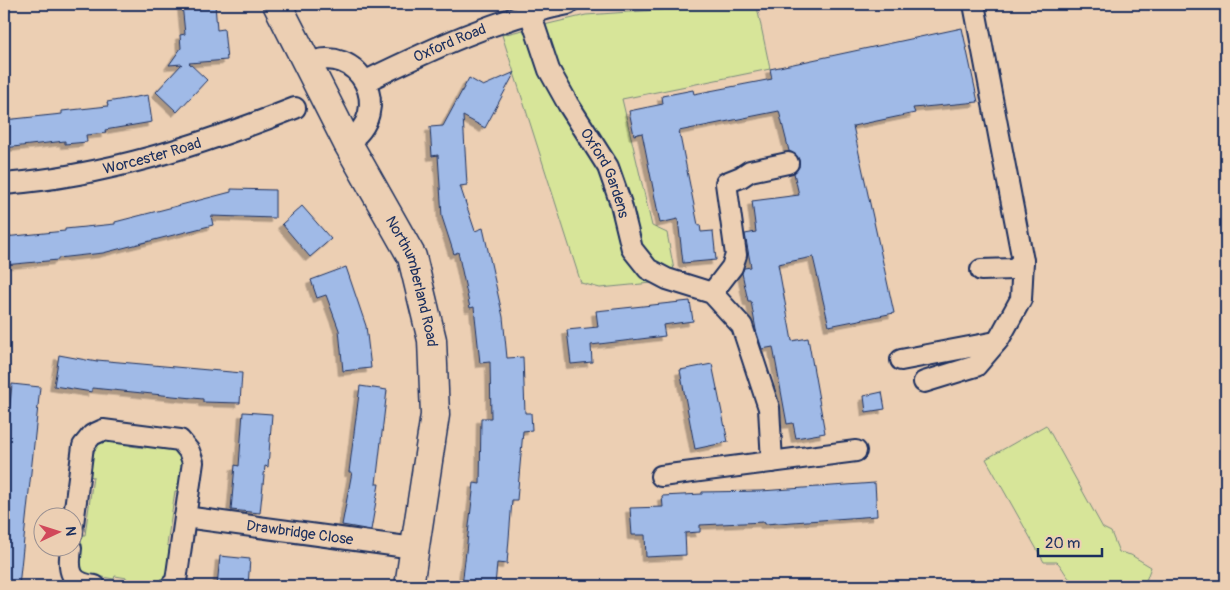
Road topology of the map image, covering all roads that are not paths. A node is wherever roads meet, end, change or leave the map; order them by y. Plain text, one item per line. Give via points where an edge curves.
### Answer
1 (277, 4) edge
2 (568, 4) edge
3 (974, 4) edge
4 (530, 13) junction
5 (307, 64) junction
6 (366, 81) junction
7 (295, 108) dead end
8 (347, 142) junction
9 (788, 163) dead end
10 (4, 184) edge
11 (1024, 261) junction
12 (981, 270) dead end
13 (712, 293) junction
14 (996, 342) junction
15 (901, 360) dead end
16 (924, 382) dead end
17 (856, 451) dead end
18 (772, 462) junction
19 (661, 476) dead end
20 (75, 508) edge
21 (185, 517) junction
22 (414, 548) junction
23 (70, 558) edge
24 (95, 586) edge
25 (171, 586) edge
26 (409, 586) edge

1 - 5 street, Northumberland Road
2 - 4 street, Oxford Road
3 - 11 street
4 - 6 street, Oxford Road via 437,48
4 - 13 street, Oxford Gardens via 550,70 608,167 632,249 648,269 667,279
5 - 6 street via 318,59 336,60 354,68
5 - 8 street, Northumberland Road
6 - 8 street via 369,116 357,136
7 - 10 street, Worcester Road via 181,150 78,175
8 - 22 street, Northumberland Road via 412,257 432,340 435,415
9 - 13 street via 750,171 726,183 736,256 732,267
11 - 12 street via 1014,269
11 - 14 street via 1022,299
13 - 18 street via 742,326 769,408
14 - 15 street
14 - 16 street via 976,366
17 - 18 street
18 - 19 street
20 - 21 street via 83,446 92,435 103,430 180,440 193,462
21 - 22 street, Drawbridge Close
21 - 25 street via 176,581
22 - 26 street, Northumberland Road
23 - 24 street via 73,576 82,584

